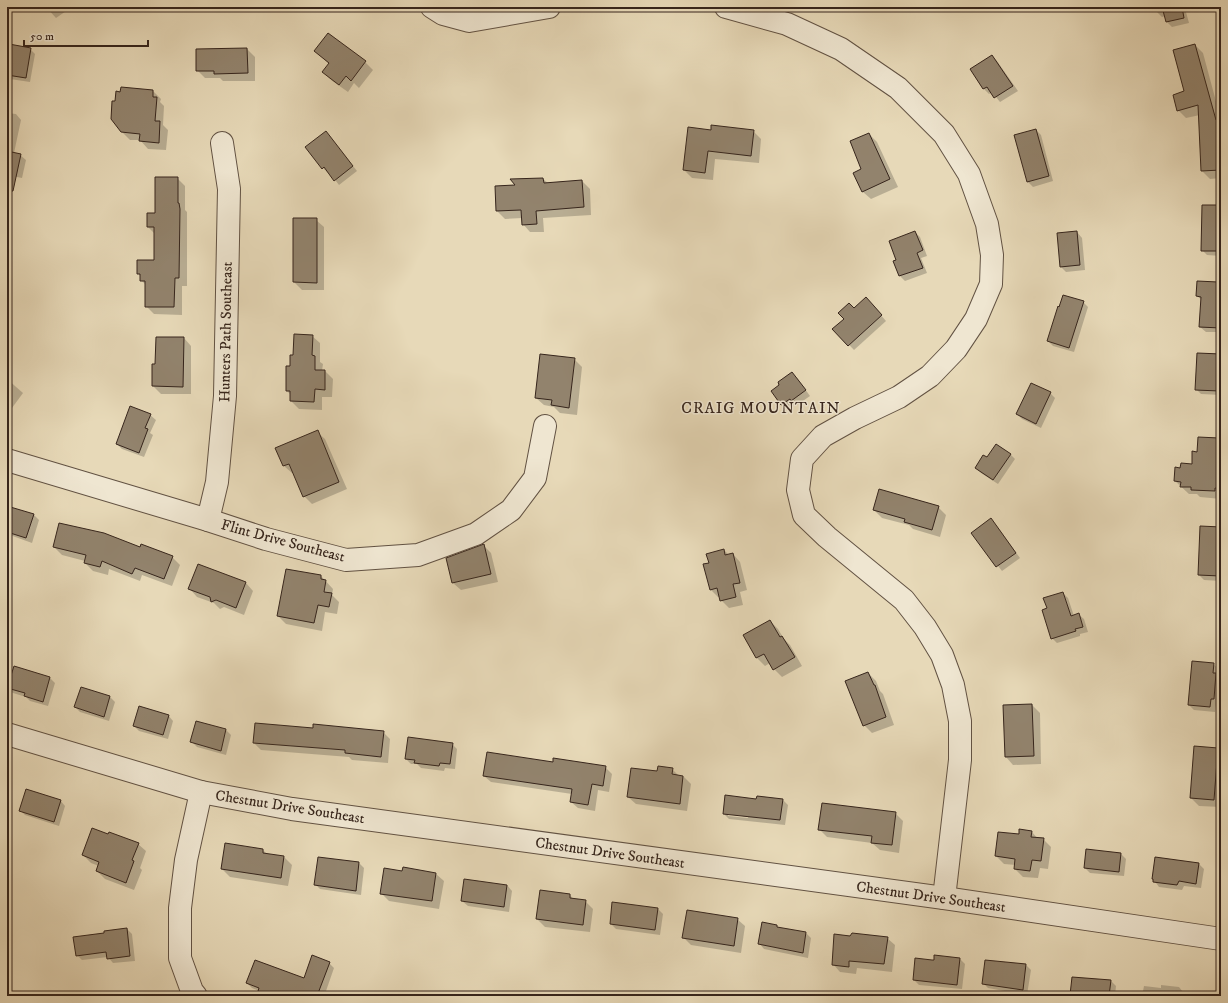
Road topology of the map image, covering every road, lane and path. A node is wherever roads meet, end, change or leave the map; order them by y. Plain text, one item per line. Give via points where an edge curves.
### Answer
1 (432, 7) edge
2 (549, 7) edge
3 (726, 7) edge
4 (222, 143) dead end
5 (545, 426) dead end
6 (7, 460) edge
7 (208, 520) junction
8 (7, 734) edge
9 (201, 792) junction
10 (944, 898) junction
11 (1221, 939) edge
12 (196, 996) edge

1 - 2 street via 443,14 470,21
3 - 10 street via 787,24 841,49 898,88 944,134 969,174 987,224 992,255 991,284 976,319 956,349 930,376 899,397 823,436 802,460 798,490 804,515 827,538 904,600 942,655 953,685 960,721 960,760
4 - 7 street, Hunters Path Southeast via 229,189 225,396 217,482
5 - 7 street, Flint Drive Southeast via 536,478 511,510 476,534 418,556 346,560 266,540
6 - 7 street, Flint Drive Southeast
8 - 9 street, Chestnut Drive Southeast
9 - 10 street, Chestnut Drive Southeast via 292,809
9 - 12 street via 186,860 180,908 180,958
10 - 11 street, Chestnut Drive Southeast

